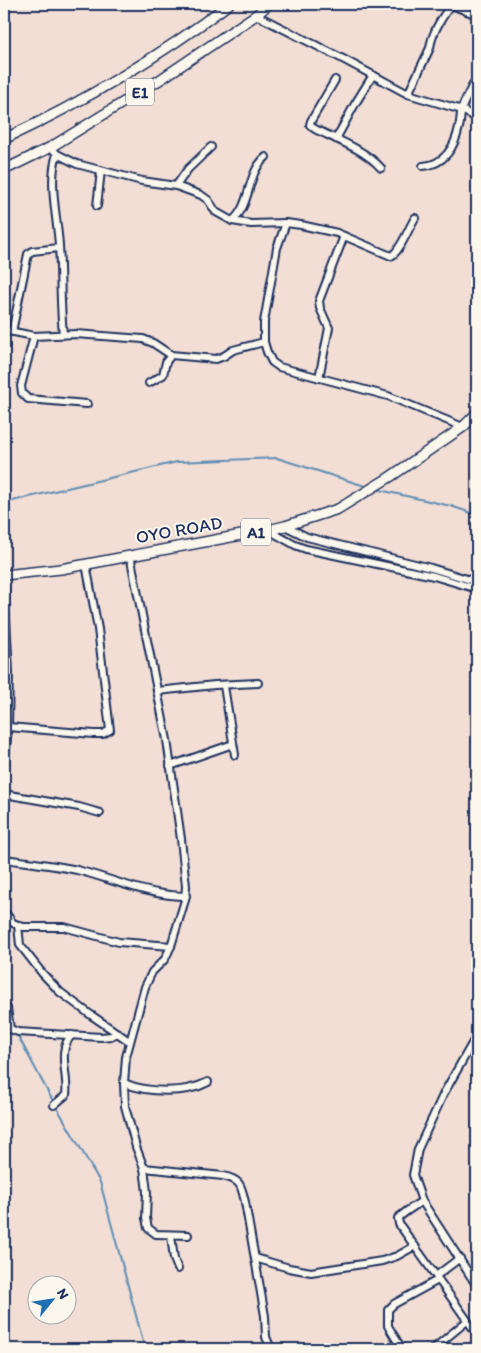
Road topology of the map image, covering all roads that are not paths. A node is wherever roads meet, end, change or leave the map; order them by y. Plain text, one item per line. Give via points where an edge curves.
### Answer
1 (229, 4) edge
2 (269, 4) edge
3 (450, 4) edge
4 (256, 15) junction
5 (477, 15) edge
6 (373, 75) junction
7 (477, 77) edge
8 (335, 80) dead end
9 (408, 94) junction
10 (462, 110) junction
11 (477, 118) edge
12 (4, 139) edge
13 (336, 139) junction
14 (211, 147) dead end
15 (54, 151) junction
16 (266, 157) dead end
17 (423, 166) dead end
18 (380, 168) dead end
19 (4, 170) edge
20 (101, 170) junction
21 (176, 186) junction
22 (97, 206) dead end
23 (416, 218) dead end
24 (232, 222) junction
25 (286, 223) junction
26 (344, 236) junction
27 (59, 248) junction
28 (4, 330) edge
29 (12, 332) junction
30 (63, 334) junction
31 (34, 336) junction
32 (264, 342) junction
33 (172, 355) junction
34 (319, 378) junction
35 (149, 383) dead end
36 (87, 404) dead end
37 (477, 413) edge
38 (463, 427) junction
39 (285, 526) junction
40 (268, 530) junction
41 (130, 555) junction
42 (86, 564) junction
43 (4, 575) edge
44 (477, 582) edge
45 (4, 585) edge
46 (477, 589) edge
47 (258, 683) dead end
48 (224, 686) junction
49 (157, 691) junction
50 (8, 727) junction
51 (233, 744) junction
52 (235, 755) dead end
53 (170, 766) junction
54 (4, 771) edge
55 (4, 794) edge
56 (100, 812) dead end
57 (7, 860) edge
58 (186, 896) junction
59 (4, 911) edge
60 (18, 925) junction
61 (171, 946) junction
62 (7, 1008) dead end
63 (118, 1033) junction
64 (72, 1035) junction
65 (477, 1035) edge
66 (130, 1041) junction
67 (208, 1082) dead end
68 (124, 1083) junction
69 (54, 1105) dead end
70 (144, 1168) junction
71 (422, 1201) junction
72 (171, 1235) junction
73 (188, 1235) dead end
74 (415, 1246) junction
75 (255, 1258) junction
76 (460, 1258) junction
77 (178, 1269) dead end
78 (437, 1278) junction
79 (477, 1286) edge
80 (467, 1321) junction
81 (477, 1334) edge
82 (477, 1343) edge
83 (271, 1349) edge
84 (402, 1349) edge
85 (433, 1349) edge
86 (470, 1349) edge

1 - 12 highway, E1 via 149,60 82,100
2 - 4 highway, E1
3 - 5 street
3 - 9 street via 435,30
4 - 6 street
4 - 15 highway, E1
6 - 9 street
6 - 13 street
7 - 10 street
8 - 13 street via 310,125
9 - 10 street
10 - 11 street
10 - 17 street via 457,135 449,152 431,166
13 - 18 street via 361,152
14 - 21 street
15 - 19 highway, E1
15 - 20 street via 70,161
15 - 27 street via 52,174
16 - 24 street via 254,172 242,212
20 - 21 street
20 - 22 street
21 - 24 street via 201,195 216,212
23 - 26 street via 399,250 391,256
24 - 25 street
25 - 26 street
25 - 32 street via 277,248 264,322
26 - 34 street via 319,301 329,328
27 - 29 street via 28,254
27 - 30 street
28 - 29 street
29 - 31 street
30 - 31 street
30 - 33 street via 143,339
31 - 36 street via 22,393 28,399
32 - 33 street via 233,350 216,359
32 - 34 street via 272,362 279,367
33 - 35 street via 162,375
34 - 38 street via 388,396
37 - 38 highway, OYO ROAD / A1
38 - 39 highway, OYO ROAD / A1 via 353,501
39 - 40 highway, OYO ROAD / A1
39 - 44 street via 307,537
40 - 41 highway, OYO ROAD / A1
40 - 46 street via 295,545 434,576
41 - 42 highway, OYO ROAD / A1
41 - 49 street
42 - 43 highway, OYO ROAD / A1
42 - 50 street via 98,629 110,730 94,734
45 - 50 street via 9,672
47 - 48 street
48 - 49 street
48 - 51 street
49 - 53 street
50 - 54 street
51 - 52 street
51 - 53 street
53 - 58 street
55 - 56 street
57 - 58 street via 77,870 169,896
58 - 61 street
59 - 60 street
60 - 61 street via 64,927 119,942
60 - 63 street via 20,945 60,992
61 - 66 street via 145,986
62 - 64 street via 9,1026 13,1030
63 - 64 street via 111,1036
63 - 66 street
64 - 69 street via 65,1044 66,1095
65 - 71 street via 418,1149 413,1175
66 - 68 street
67 - 68 street via 185,1090 135,1088
68 - 70 street via 125,1106
70 - 72 street via 148,1228 156,1234
70 - 75 street via 235,1178 245,1202
71 - 74 street via 398,1218
71 - 76 street
72 - 73 street
72 - 77 street
74 - 75 street via 382,1261 311,1272
74 - 78 street
75 - 83 street via 266,1337
76 - 78 street
76 - 79 street
78 - 80 street
78 - 84 street via 388,1310 388,1326
80 - 81 street
80 - 85 street
82 - 86 street

